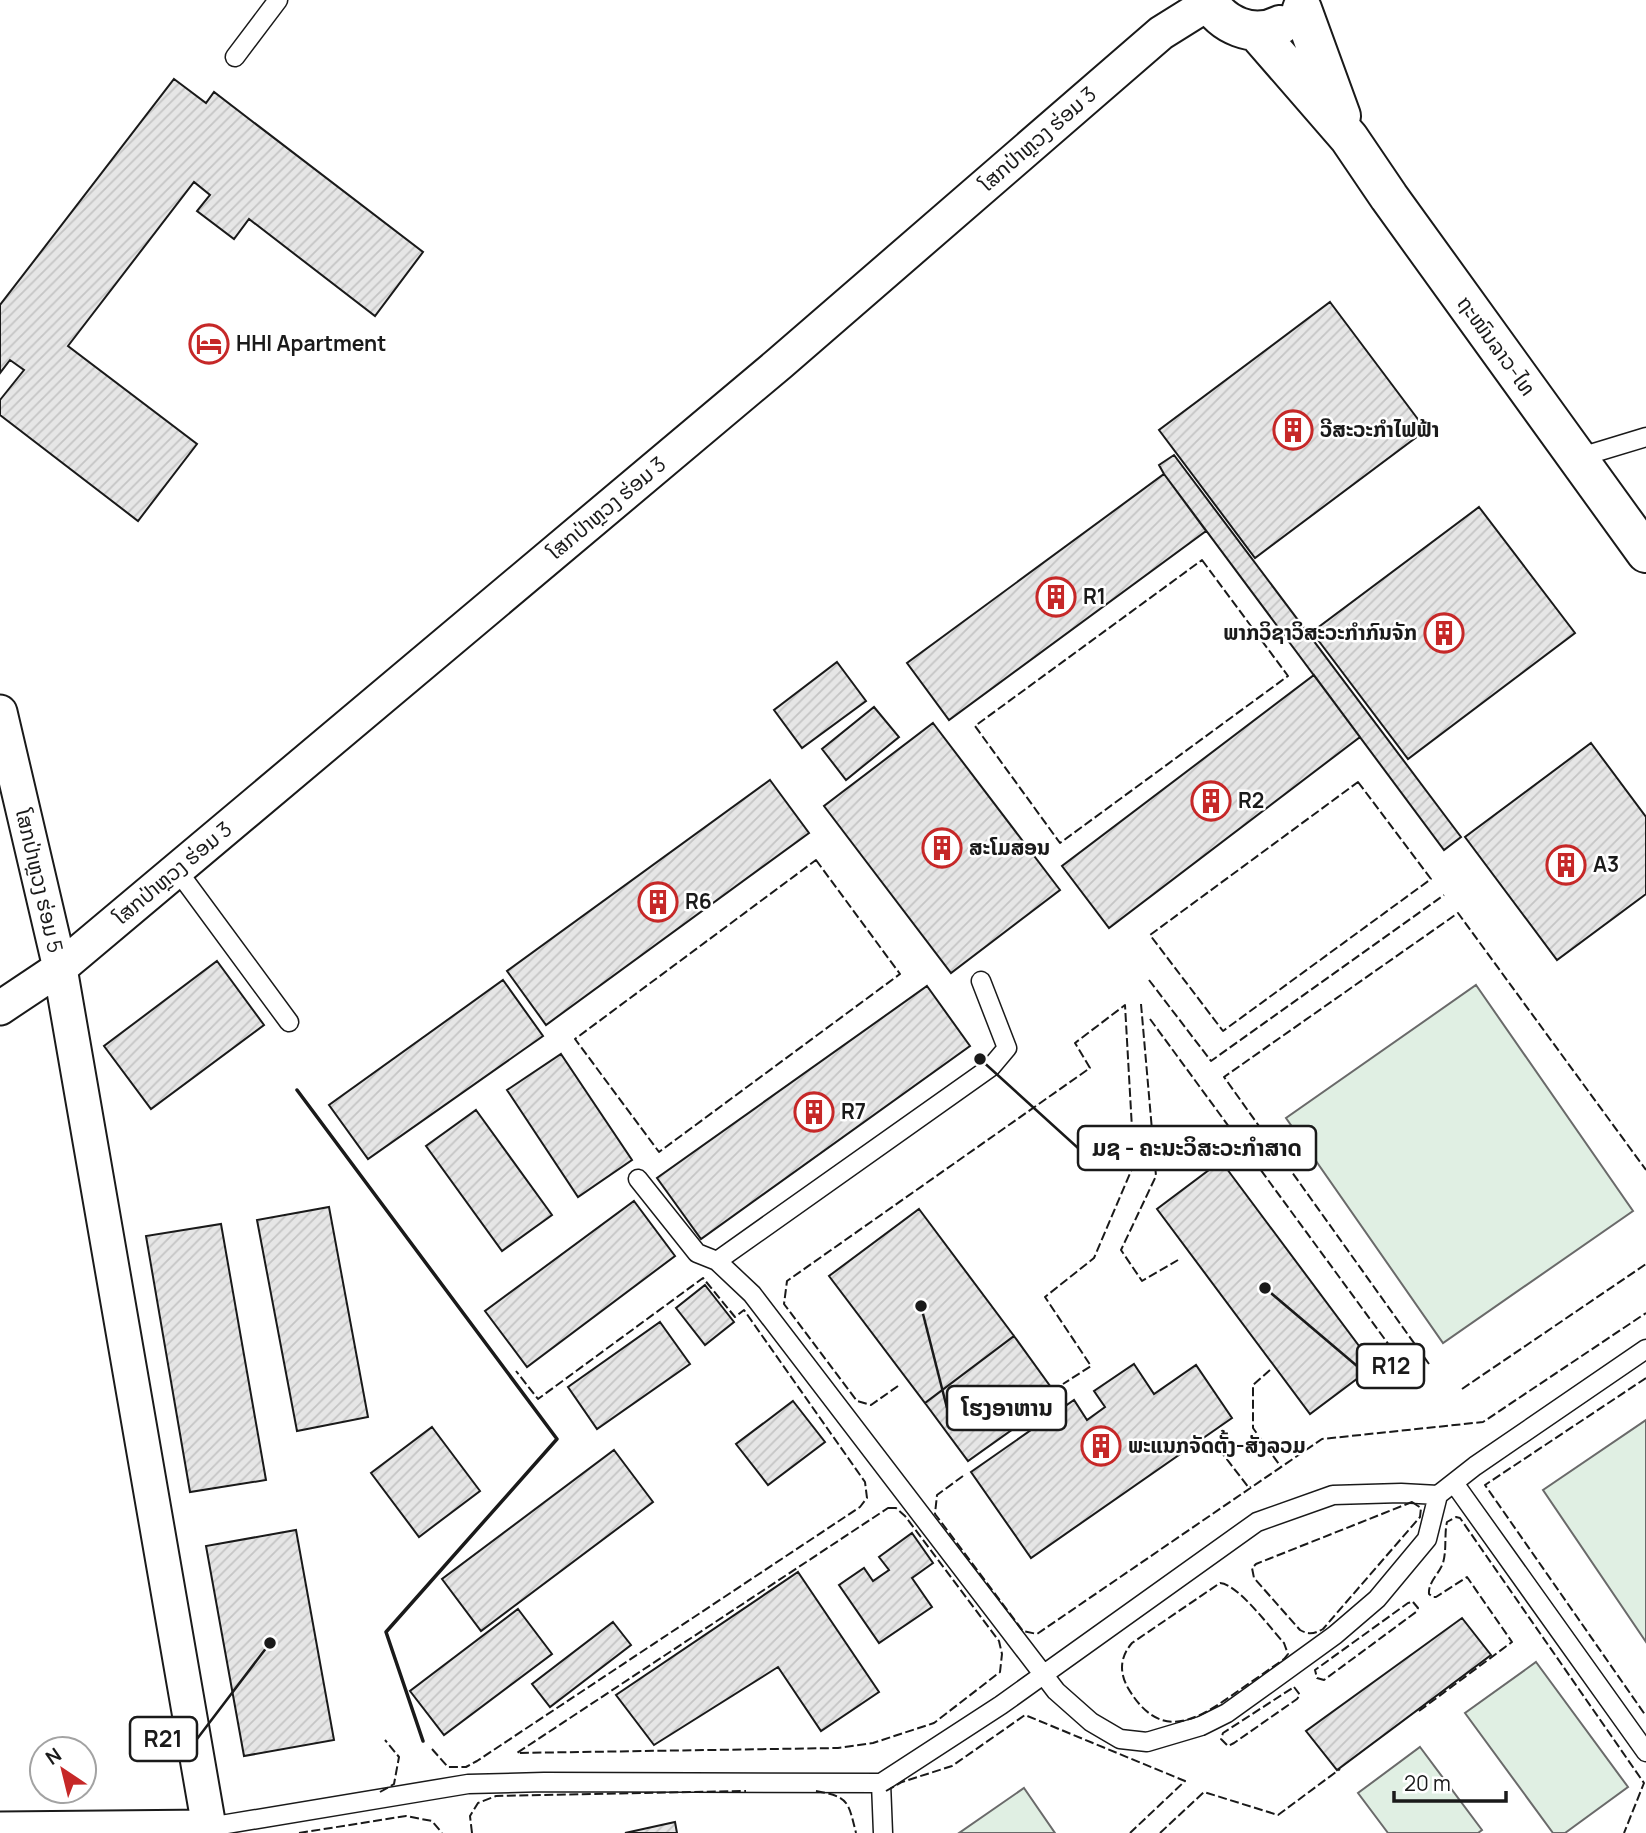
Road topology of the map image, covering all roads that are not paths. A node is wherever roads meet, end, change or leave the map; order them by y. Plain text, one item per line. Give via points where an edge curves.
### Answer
1 (278, 0) edge
2 (1208, 1) edge
3 (1305, 4) edge
4 (1255, 31) junction
5 (235, 57) dead end
6 (1349, 138) junction
7 (1646, 437) edge
8 (1577, 458) junction
9 (1646, 553) edge
10 (0, 712) edge
11 (177, 870) junction
12 (60, 968) junction
13 (981, 981) dead end
14 (0, 1008) edge
15 (289, 1022) dead end
16 (638, 1178) dead end
17 (717, 1261) junction
18 (1646, 1349) edge
19 (1454, 1483) junction
20 (1437, 1495) junction
21 (1043, 1674) junction
22 (1646, 1752) edge
23 (881, 1783) junction
24 (0, 1829) edge
25 (207, 1831) edge
26 (883, 1833) edge

1 - 5 lane
2 - 4 street via 1221,18
2 - 11 street, ໂສກປ່າຫຼວງ ຮ່ອມ 3 via 1161,33 780,363
3 - 4 street via 1290,20
3 - 6 street, ຖະໜົນລາວ-ໄທ
4 - 6 street, ຖະໜົນລາວ-ໄທ
6 - 8 street, ຖະໜົນລາວ-ໄທ
7 - 8 lane
8 - 9 street, ຖະໜົນລາວ-ໄທ
10 - 12 street, ໂສກປ່າຫຼວງ ຮ່ອມ 5
11 - 12 street, ໂສກປ່າຫຼວງ ຮ່ອມ 3
11 - 15 lane
12 - 14 street, ໂສກປ່າຫຼວງ ຮ່ອມ 3
12 - 25 street, ໂສກປ່າຫຼວງ ຮ່ອມ 5
13 - 17 lane via 1007,1048 991,1067
16 - 17 lane via 697,1254
17 - 21 lane via 752,1294
18 - 19 lane
19 - 20 lane
19 - 22 lane
20 - 21 lane via 1334,1495 1257,1522
20 - 21 lane via 1427,1539 1377,1600 1227,1713 1201,1726 1147,1742 1120,1739 1091,1722
21 - 23 lane
23 - 25 lane via 468,1784
23 - 26 lane
24 - 25 street

